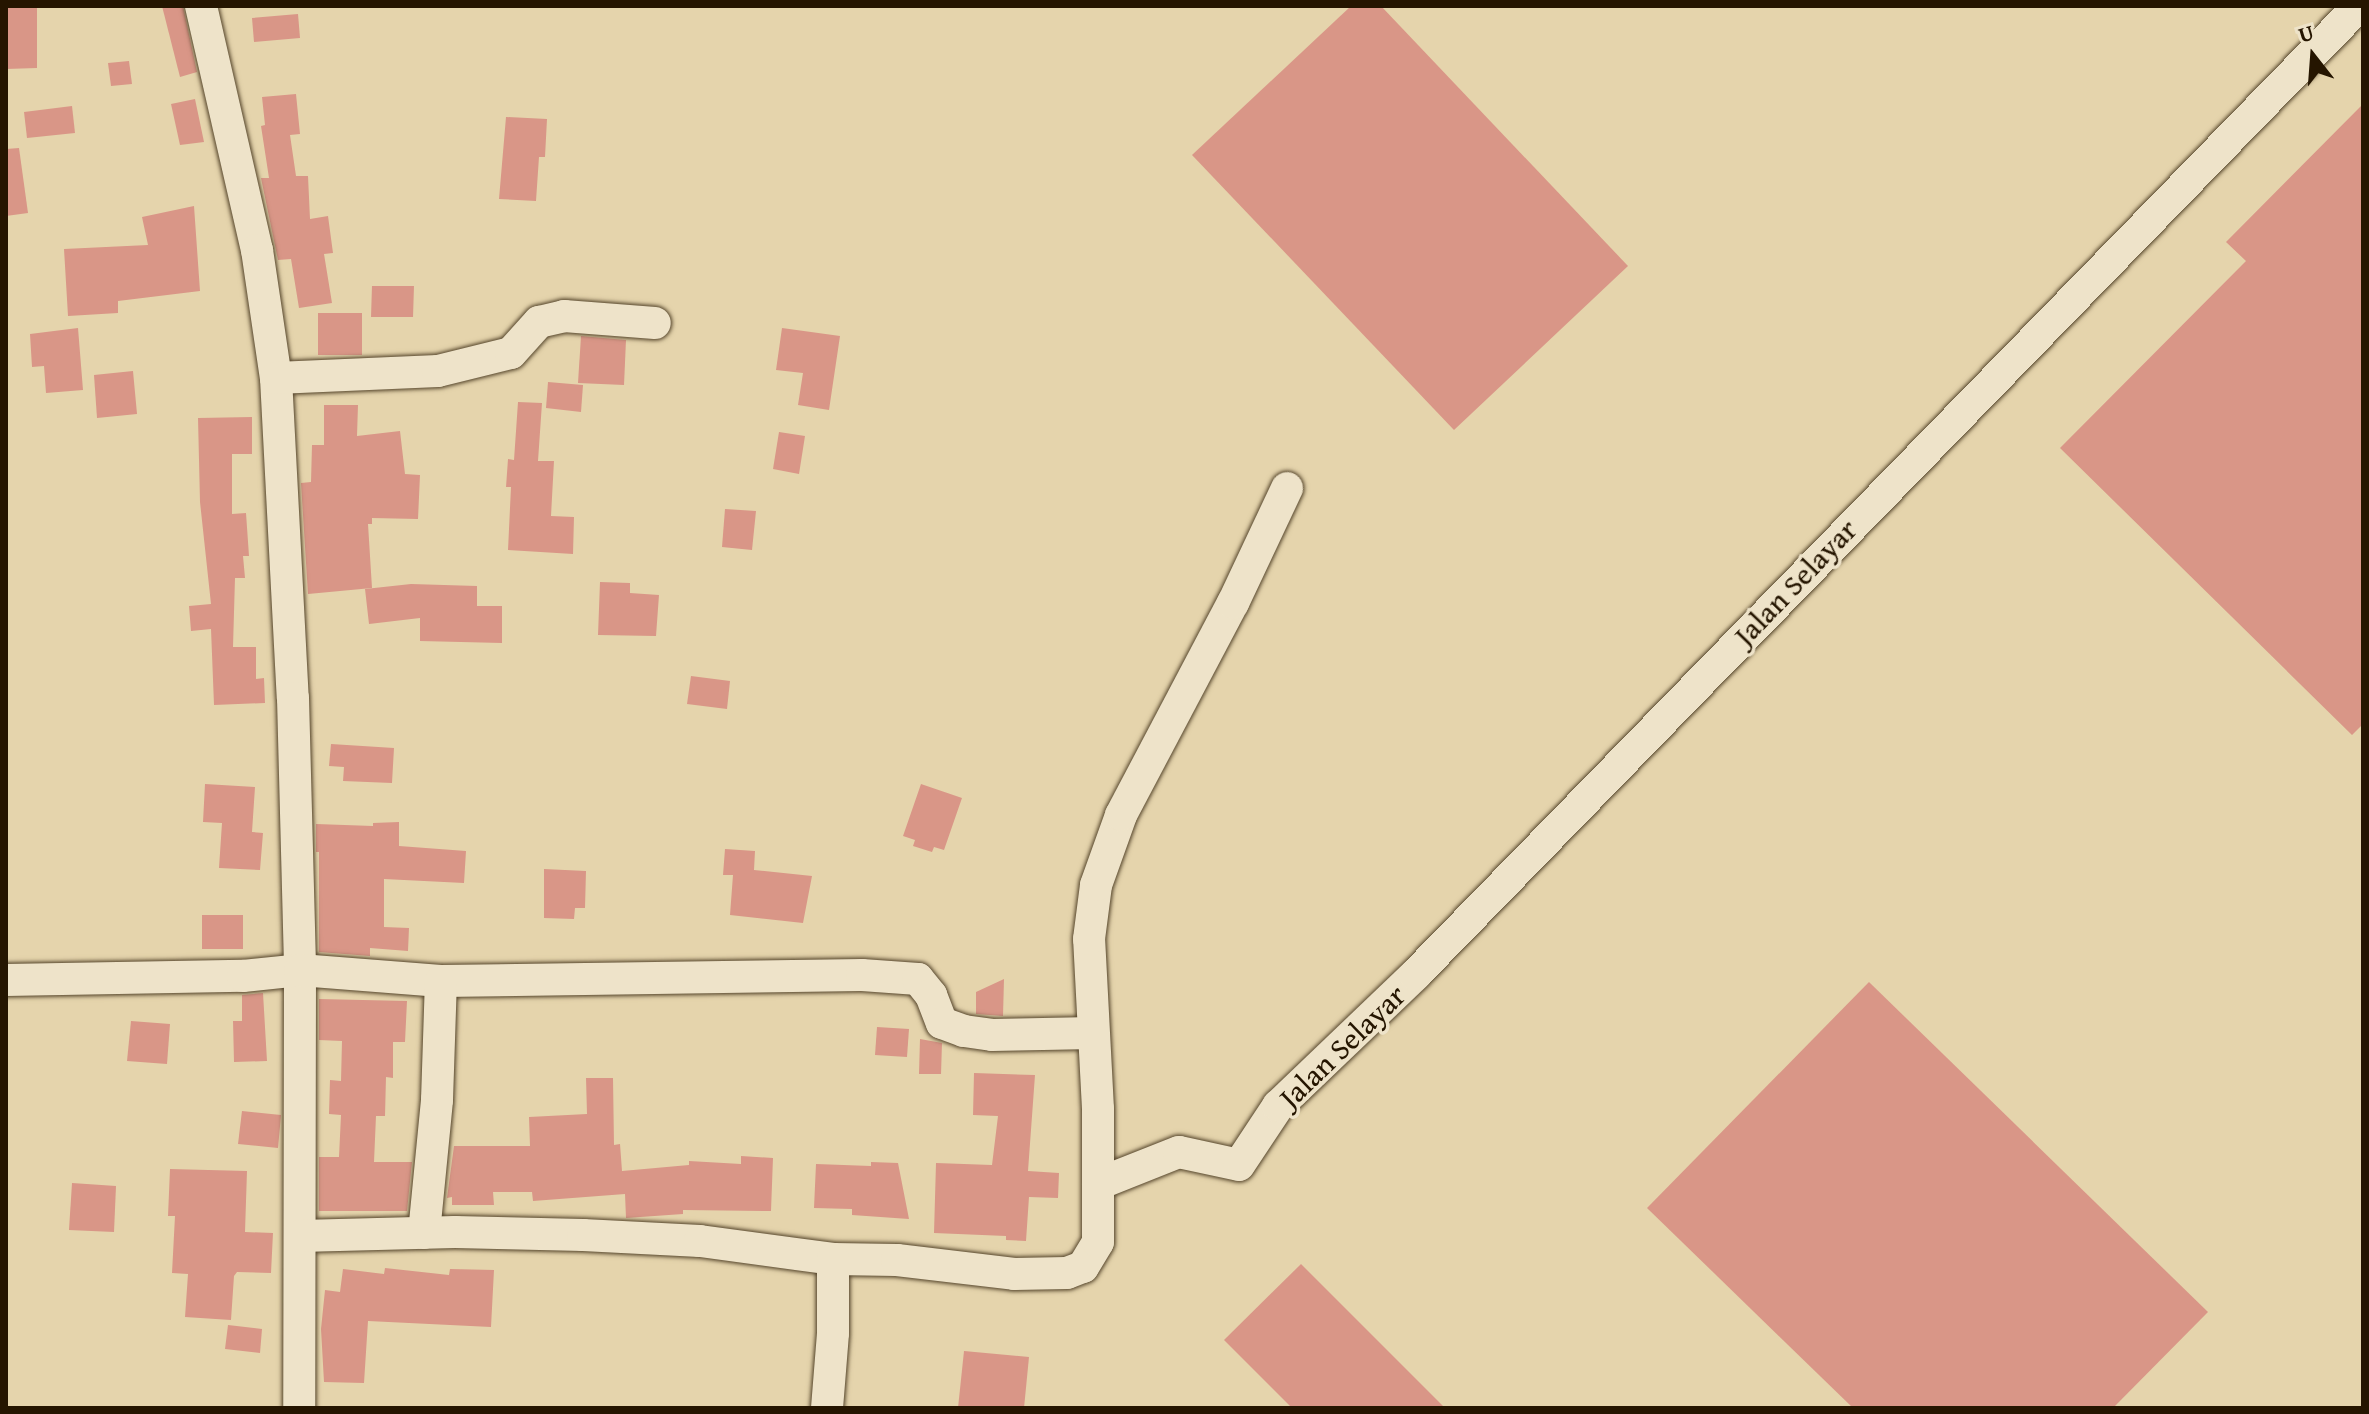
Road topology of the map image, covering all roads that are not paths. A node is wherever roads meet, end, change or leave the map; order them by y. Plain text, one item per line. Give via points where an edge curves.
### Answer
1 (2359, 6) edge
2 (206, 7) edge
3 (655, 323) dead end
4 (276, 378) junction
5 (1287, 488) dead end
6 (300, 970) junction
7 (6, 980) edge
8 (441, 981) junction
9 (1093, 1033) junction
10 (1098, 1184) junction
11 (424, 1233) junction
12 (300, 1236) junction
13 (833, 1259) junction
14 (299, 1408) edge
15 (827, 1408) edge

1 - 10 street, Jalan Selayar via 1415,975 1278,1106 1239,1165 1179,1152
2 - 4 street via 257,250
3 - 4 street via 564,316 539,322 511,353 438,371
4 - 6 street via 293,698
5 - 9 street via 1121,815 1102,863 1089,939
6 - 7 street via 243,976
6 - 8 street
6 - 12 street
8 - 9 street via 776,974 918,979 942,1023 964,1031
8 - 11 street via 437,1100
9 - 10 street
10 - 13 street via 1098,1242 1083,1267 1067,1273 1014,1274 897,1260
11 - 12 street
11 - 13 street via 685,1240
12 - 14 street
13 - 15 street

